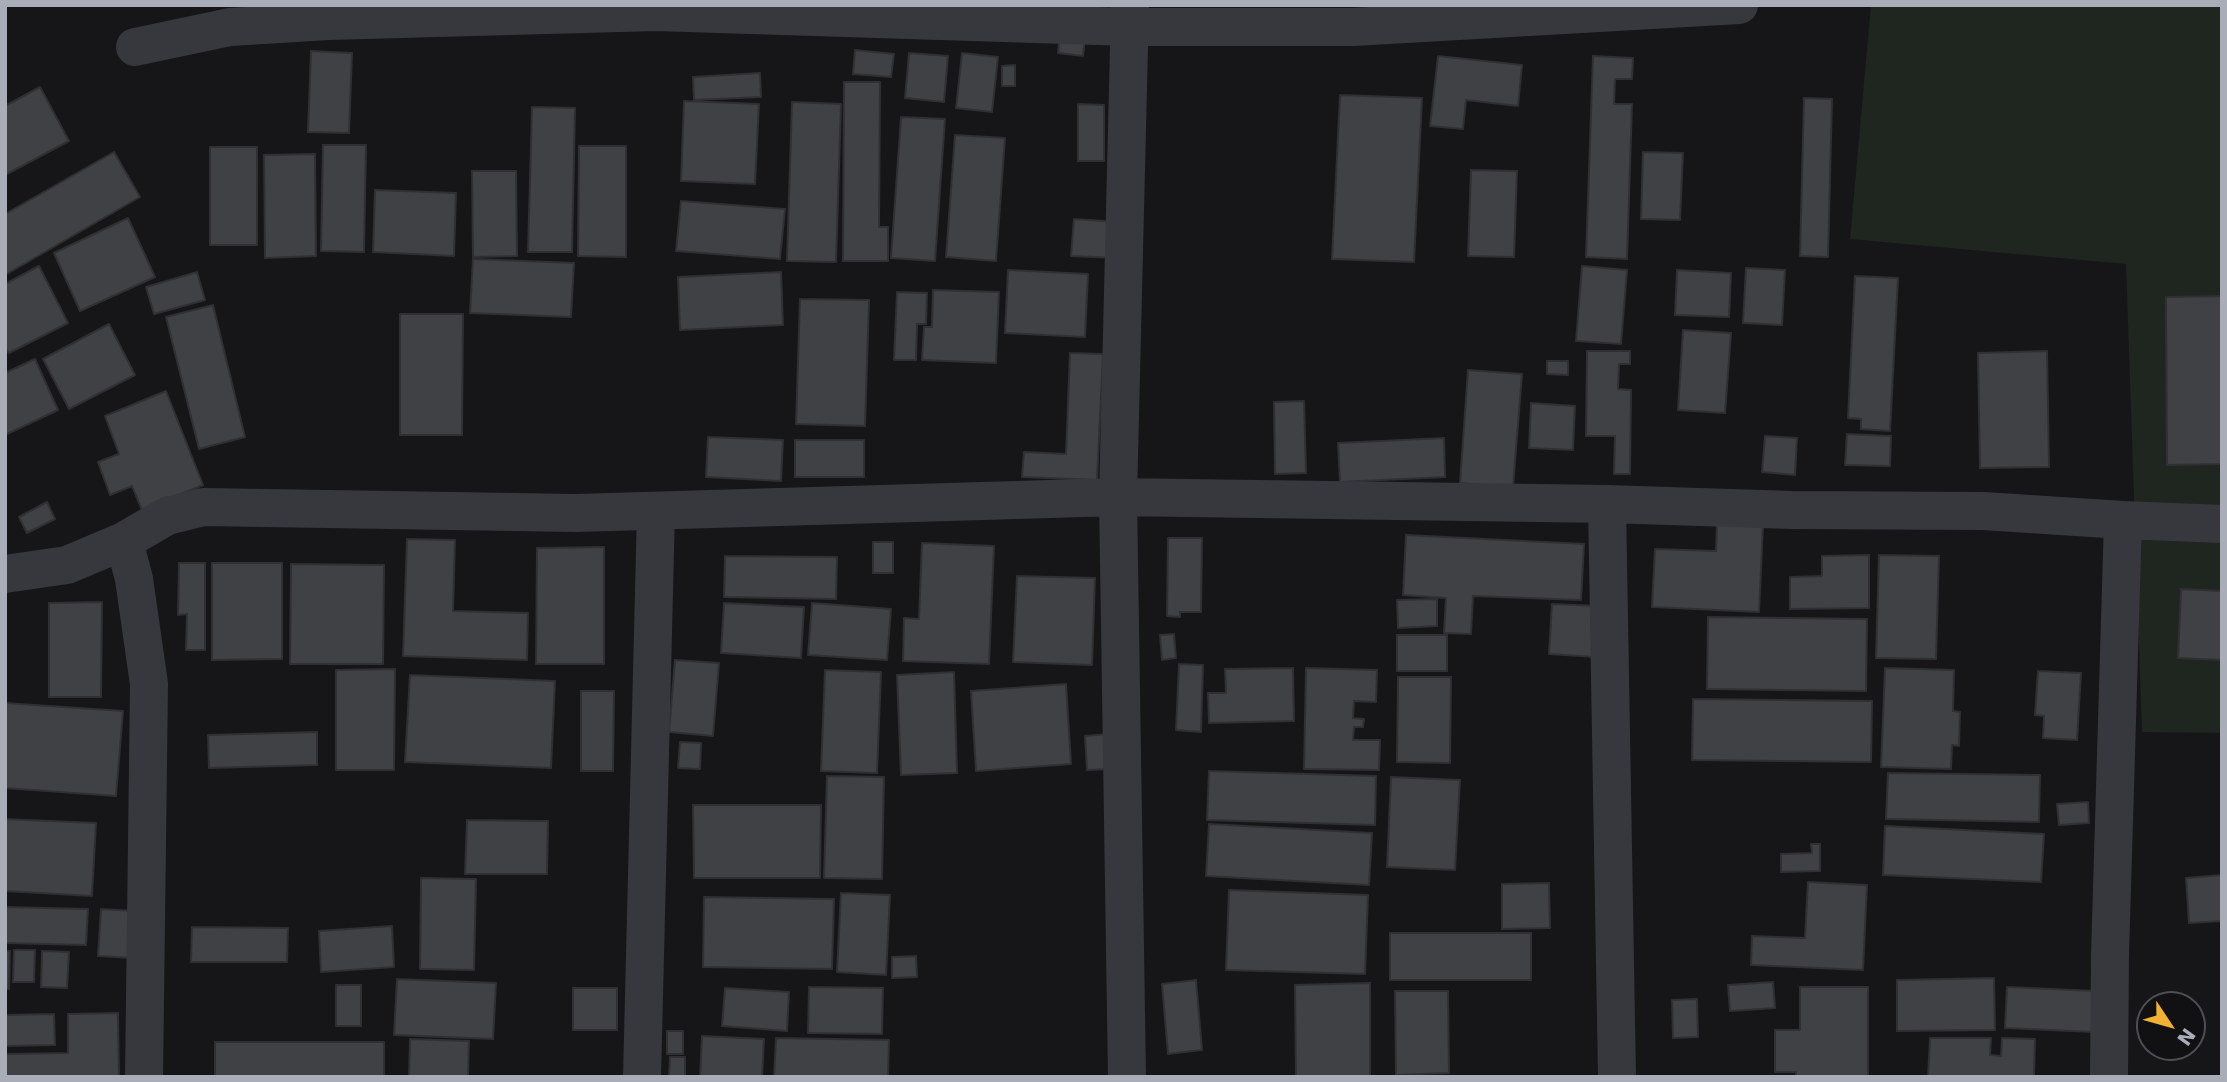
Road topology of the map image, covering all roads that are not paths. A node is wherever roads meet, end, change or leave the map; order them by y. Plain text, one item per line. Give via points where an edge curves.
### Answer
1 (1739, 5) edge
2 (326, 13) edge
3 (1130, 16) edge
4 (135, 47) dead end
5 (1118, 497) junction
6 (1607, 504) junction
7 (656, 511) junction
8 (2123, 520) junction
9 (2222, 524) edge
10 (124, 541) junction
11 (5, 575) edge
12 (145, 1077) edge
13 (642, 1077) edge
14 (1127, 1077) edge
15 (1617, 1077) edge
16 (2109, 1077) edge

1 - 3 street via 1353,27
2 - 3 street
2 - 4 street
3 - 5 street
5 - 6 street
5 - 7 street
5 - 14 street
6 - 8 street via 1996,512
6 - 15 street
7 - 10 street via 203,507 167,516
7 - 13 street
8 - 9 street
8 - 16 street
10 - 11 street via 67,565
10 - 12 street via 149,684

